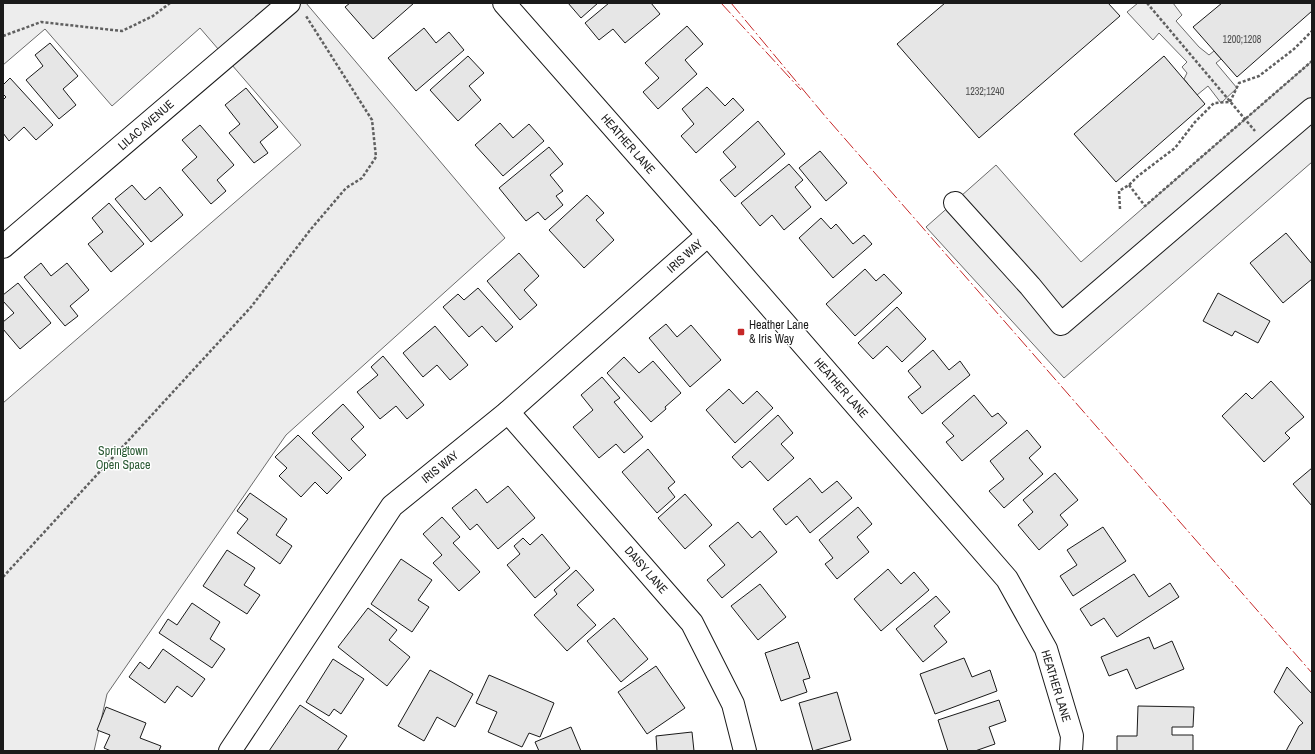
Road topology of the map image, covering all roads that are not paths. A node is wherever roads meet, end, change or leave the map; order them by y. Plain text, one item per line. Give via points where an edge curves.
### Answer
1 (504, 3) edge
2 (297, 9) edge
3 (1312, 109) edge
4 (955, 203) dead end
5 (708, 235) junction
6 (3, 247) edge
7 (508, 412) junction
8 (230, 751) edge
9 (745, 751) edge
10 (1071, 751) edge

1 - 5 street, HEATHER LANE
2 - 6 street, LILAC AVENUE
3 - 4 street via 1061,324
5 - 7 street, IRIS WAY
5 - 10 street, HEATHER LANE via 1007,579 1046,649 1072,736
7 - 8 street, IRIS WAY via 392,506
7 - 9 street, DAISY LANE via 692,623 733,704

